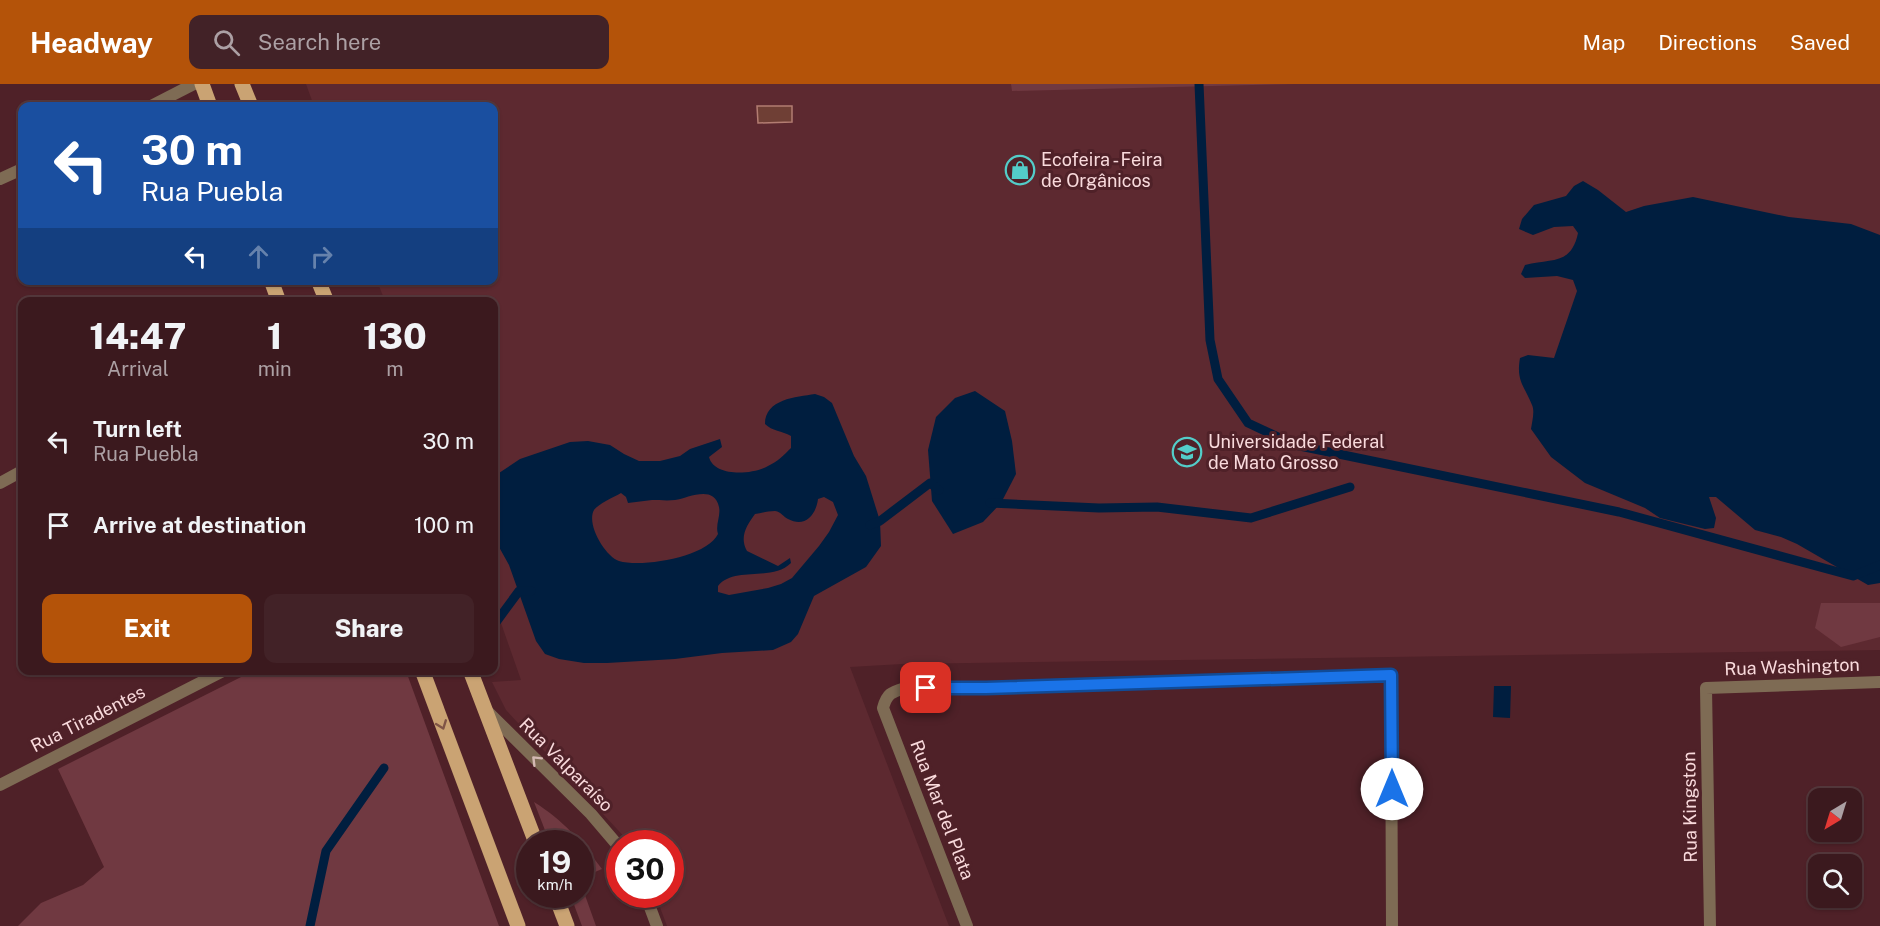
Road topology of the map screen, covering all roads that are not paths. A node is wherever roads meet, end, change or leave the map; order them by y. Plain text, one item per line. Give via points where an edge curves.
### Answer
1 (194, 84) edge
2 (202, 84) edge
3 (242, 84) edge
4 (159, 102) edge
5 (209, 102) edge
6 (249, 102) edge
7 (18, 170) edge
8 (0, 179) edge
9 (18, 473) edge
10 (0, 483) edge
11 (215, 675) edge
12 (424, 675) edge
13 (472, 675) edge
14 (1880, 682) edge
15 (1706, 688) joint
16 (484, 708) junction
17 (0, 784) edge
18 (531, 830) edge
19 (606, 832) edge
20 (560, 908) edge
21 (650, 908) edge
22 (518, 926) edge
23 (567, 926) edge
24 (657, 926) edge
25 (967, 926) edge
26 (1392, 926) edge
27 (1710, 926) edge

1 - 4 street
2 - 5 main road
3 - 6 main road
7 - 8 street
9 - 10 street
11 - 17 street, Rua Tiradentes
12 -> 22 main road
13 - 16 main road
14 - 15 street, Rua Washington
15 - 27 street, Rua Kingston
16 - 18 main road
19 -> 16 street, Rua Valparaíso
20 - 23 main road
21 - 24 street
25 - 26 street, Rua Mar del Plata via 883,708 894,691 1391,675

